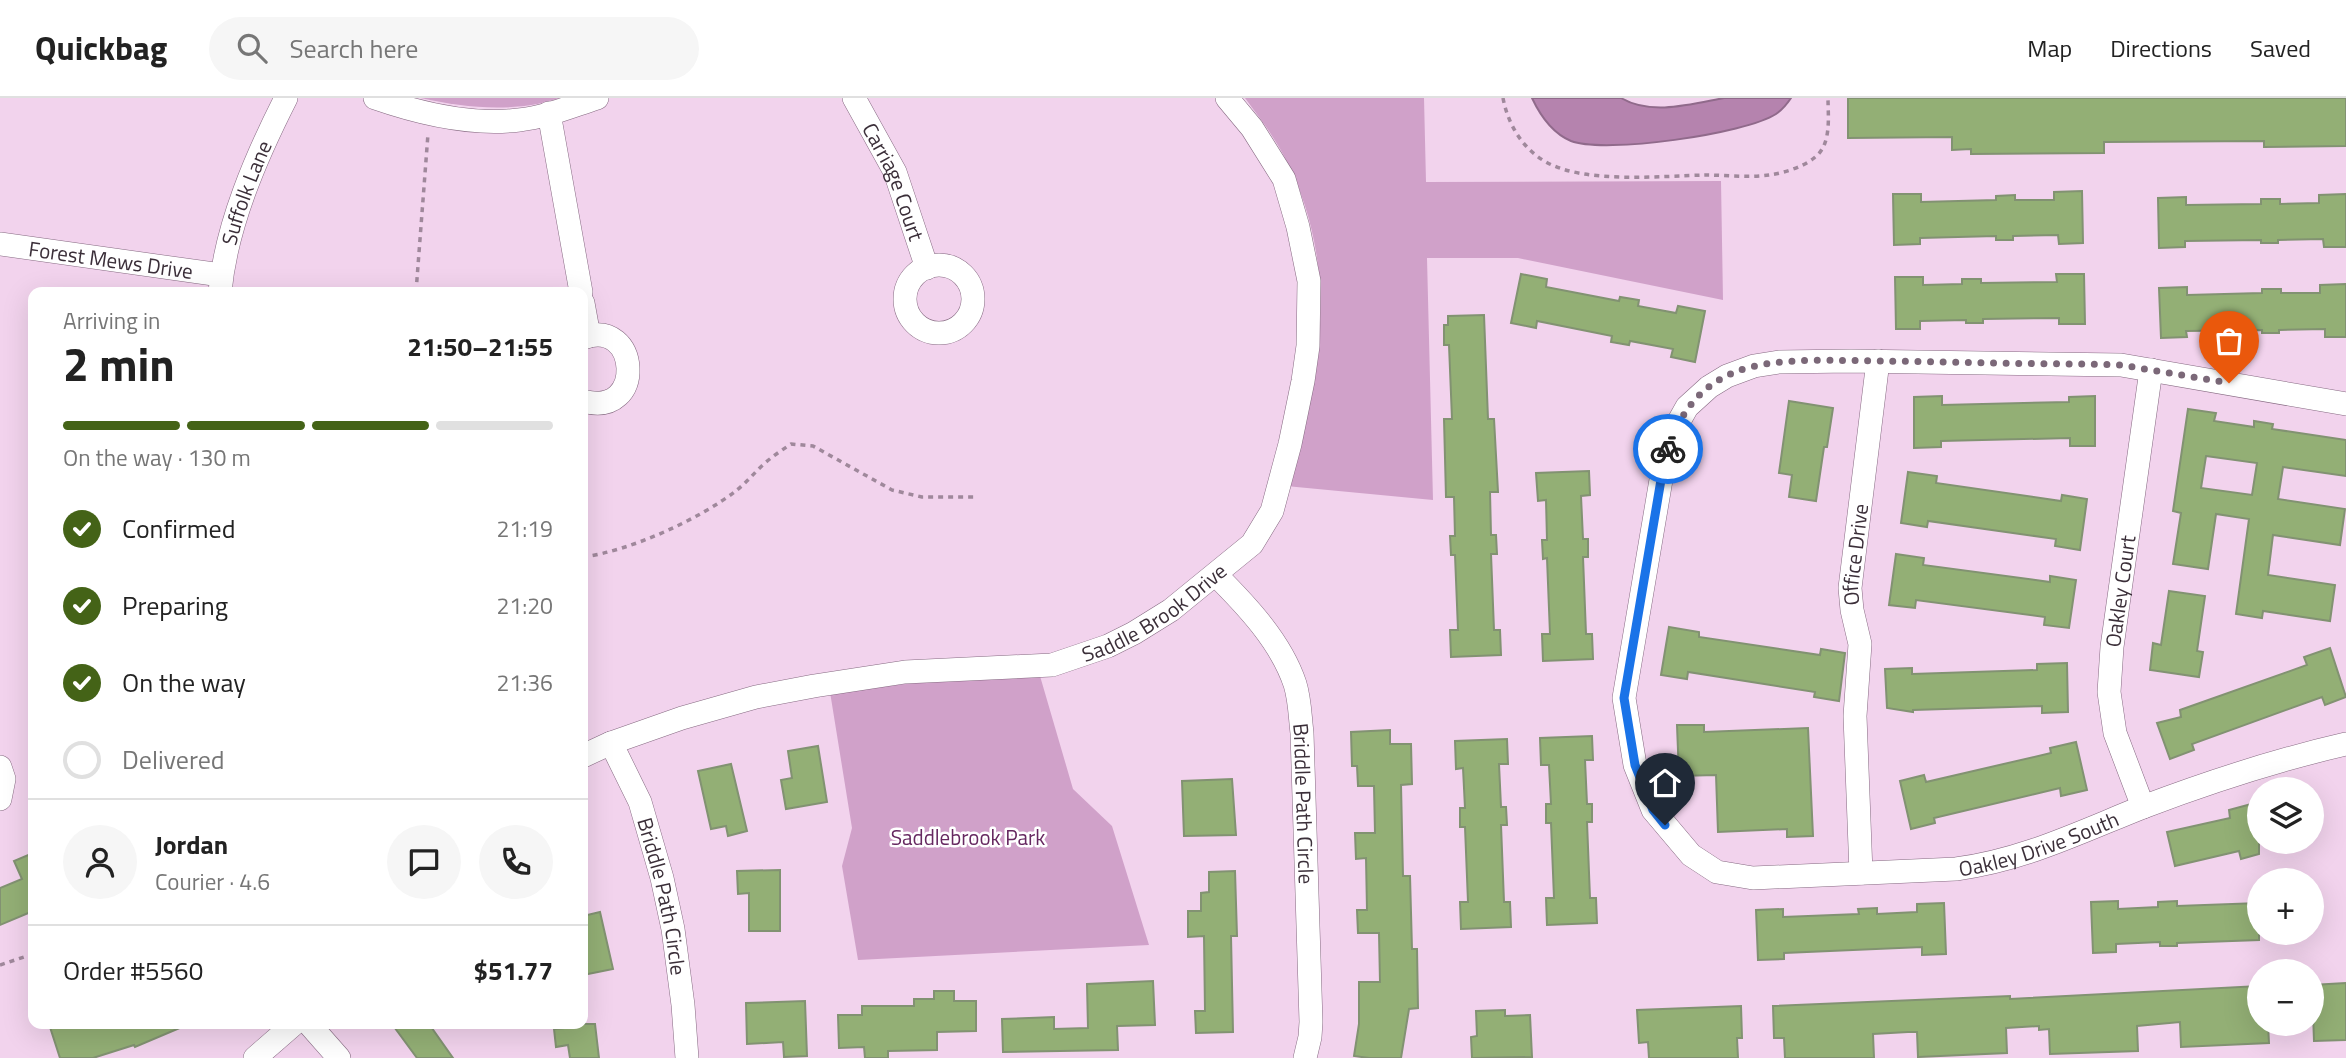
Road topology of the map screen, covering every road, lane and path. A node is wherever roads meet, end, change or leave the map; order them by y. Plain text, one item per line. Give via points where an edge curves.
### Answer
1 (286, 98) edge
2 (375, 98) edge
3 (597, 98) edge
4 (853, 98) edge
5 (1227, 98) edge
6 (1503, 98) edge
7 (1828, 98) edge
8 (549, 113) junction
9 (430, 114) junction
10 (0, 244) edge
11 (927, 268) dead end
12 (220, 283) edge
13 (416, 287) edge
14 (580, 287) edge
15 (588, 337) edge
16 (1878, 361) junction
17 (2151, 370) junction
18 (588, 402) edge
19 (2346, 404) edge
20 (974, 497) dead end
21 (588, 556) edge
22 (1216, 575) junction
23 (611, 743) junction
24 (2346, 744) edge
25 (588, 754) edge
26 (0, 766) edge
27 (0, 799) edge
28 (2143, 807) junction
29 (1861, 873) junction
30 (28, 956) edge
31 (0, 965) edge
32 (288, 1029) edge
33 (313, 1029) edge
34 (255, 1058) edge
35 (339, 1058) edge
36 (687, 1058) edge
37 (1305, 1058) edge

1 - 12 street, Suffolk Lane via 252,171
2 - 9 street
3 - 8 street
4 - 11 street, Carriage Court via 895,172
5 - 22 street, Saddle Brook Drive via 1284,179 1304,252 1310,313 1303,381 1272,511 1252,544
6 - 7 path via 1529,151 1564,170 1606,176 1769,175 1798,167 1816,158 1823,147
8 - 9 street via 487,121
8 - 14 street
9 - 13 path
10 - 12 street, Forest Mews Drive
15 - 18 street via 604,337 618,344 629,374 622,390 612,398
16 - 17 street via 2121,365
16 - 29 street, Office Drive via 1850,589 1860,643 1855,716
16 - 29 street, Oakley Drive South via 1754,366 1709,387 1687,407 1665,458 1624,698 1635,765 1653,810 1691,855 1717,872 1753,878
17 - 19 street
17 - 28 street, Oakley Court via 2109,692 2115,733
20 - 21 path via 922,497 892,490 813,446 791,444 737,490 685,522
22 - 23 street, Saddle Brook Drive via 1134,633 1052,665 915,671 814,686 729,704
22 - 37 street, Briddle Path Circle via 1244,603 1285,659 1299,699 1311,1022
23 - 25 street, Saddle Brook Drive
23 - 36 street, Briddle Path Circle via 640,802 662,878 673,929
24 - 28 street, Oakley Drive South via 2255,768
26 - 27 street via 4,783
28 - 29 street, Oakley Drive South via 2045,848 1988,865
30 - 31 path
32 - 34 street
33 - 35 street

